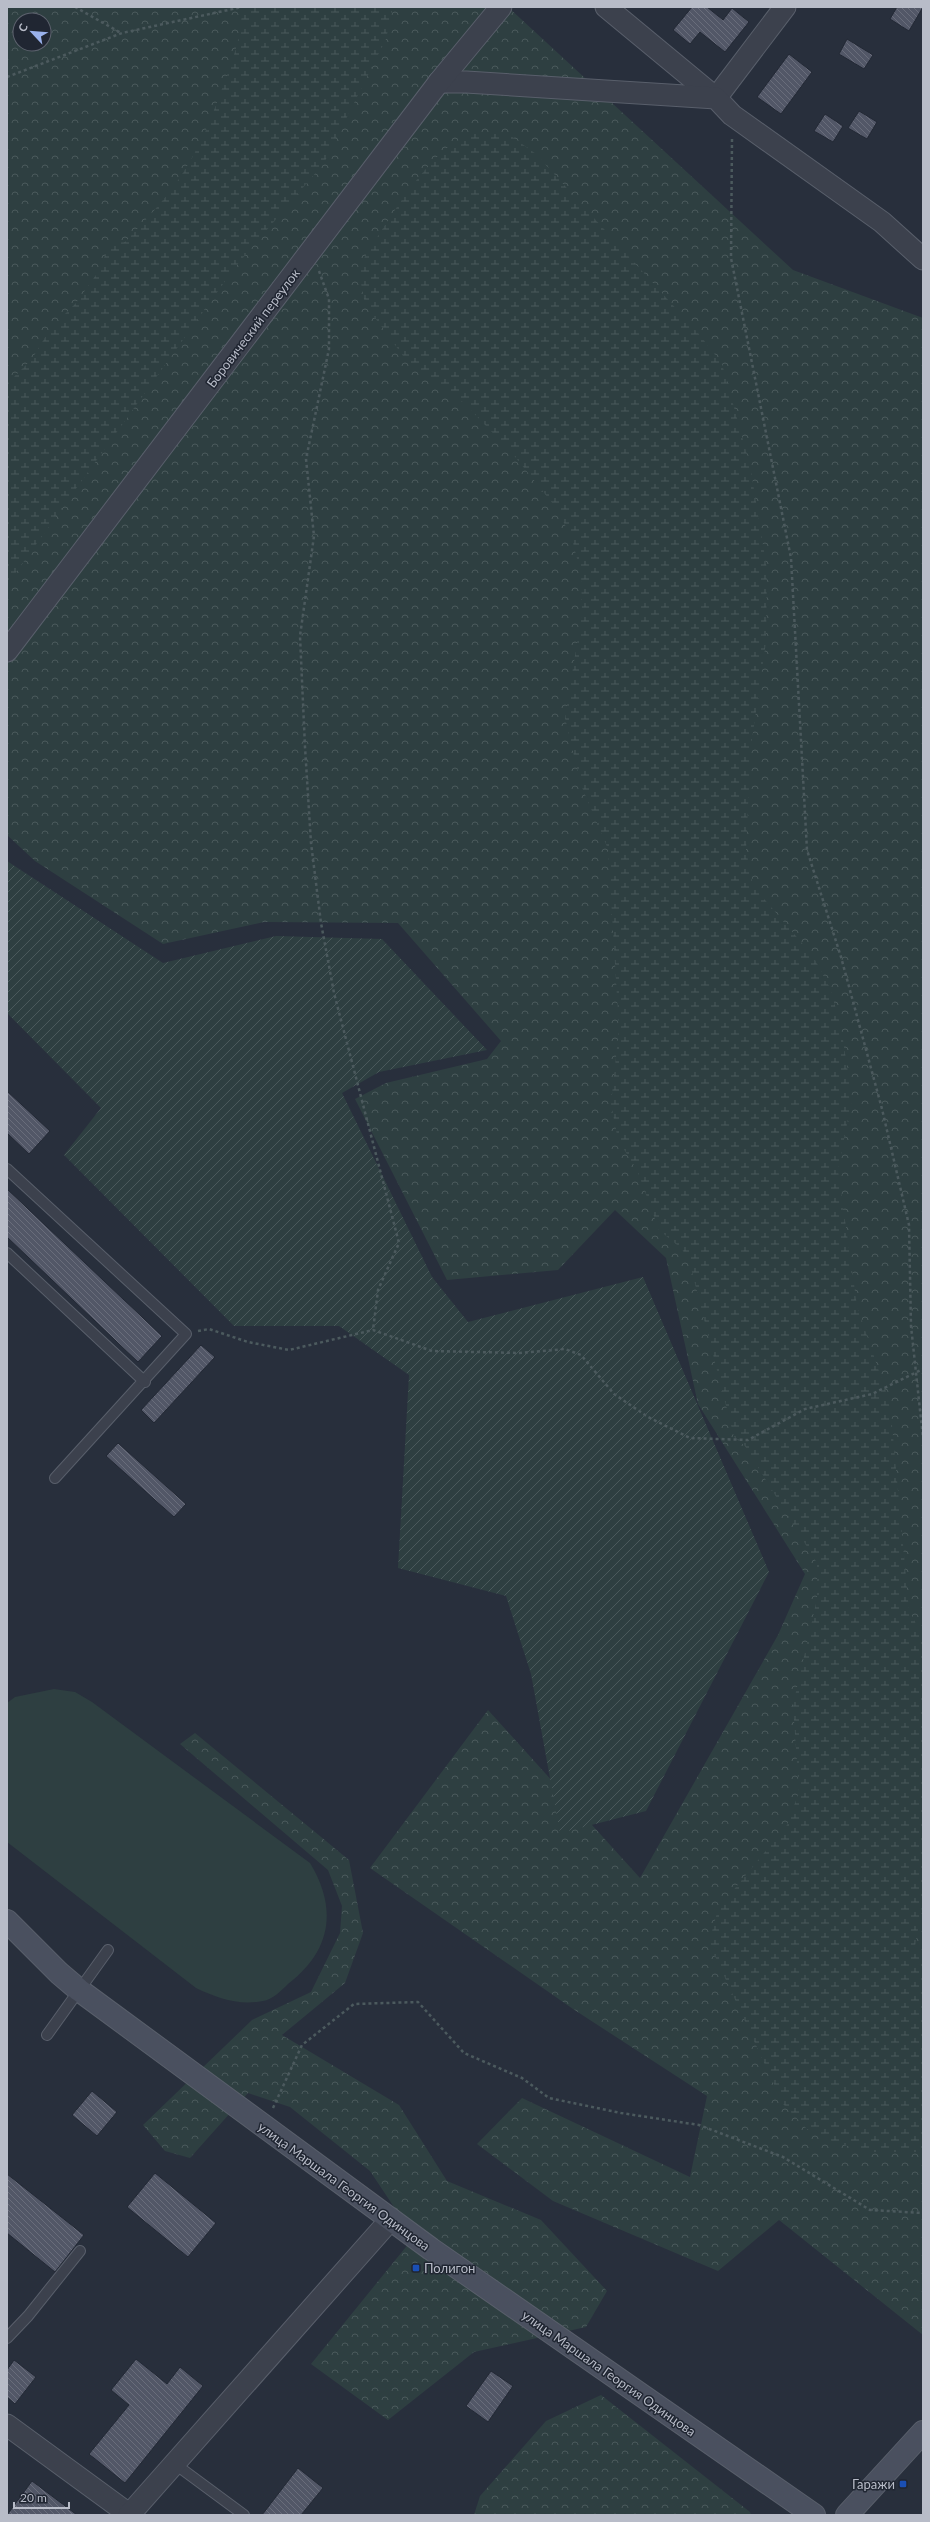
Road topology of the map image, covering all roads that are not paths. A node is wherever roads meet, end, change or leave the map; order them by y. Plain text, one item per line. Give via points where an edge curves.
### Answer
1 (501, 7) edge
2 (606, 7) edge
3 (785, 7) edge
4 (439, 82) junction
5 (716, 98) junction
6 (923, 259) edge
7 (7, 651) edge
8 (7, 1169) edge
9 (7, 1253) edge
10 (145, 1382) junction
11 (55, 1478) dead end
12 (7, 1921) edge
13 (108, 1950) dead end
14 (79, 1990) junction
15 (47, 2035) dead end
16 (391, 2219) junction
17 (80, 2251) dead end
18 (7, 2338) edge
19 (7, 2425) edge
20 (923, 2432) edge
21 (175, 2464) junction
22 (130, 2515) edge
23 (244, 2515) edge
24 (814, 2515) edge
25 (847, 2515) edge

1 - 4 street, Боровический переулок
2 - 5 street
3 - 5 street
4 - 5 street
4 - 7 street, Боровический переулок
5 - 6 street via 732,114 882,222
8 - 10 lane via 186,1334
9 - 10 lane
10 - 11 lane
12 - 14 street, улица Маршала Георгия Одинцова via 58,1973
13 - 14 lane
14 - 15 lane
14 - 16 street, улица Маршала Георгия Одинцова
16 - 21 street
16 - 24 street, улица Маршала Георгия Одинцова
17 - 18 lane
19 - 22 street
20 - 25 street
21 - 22 street
21 - 23 lane

